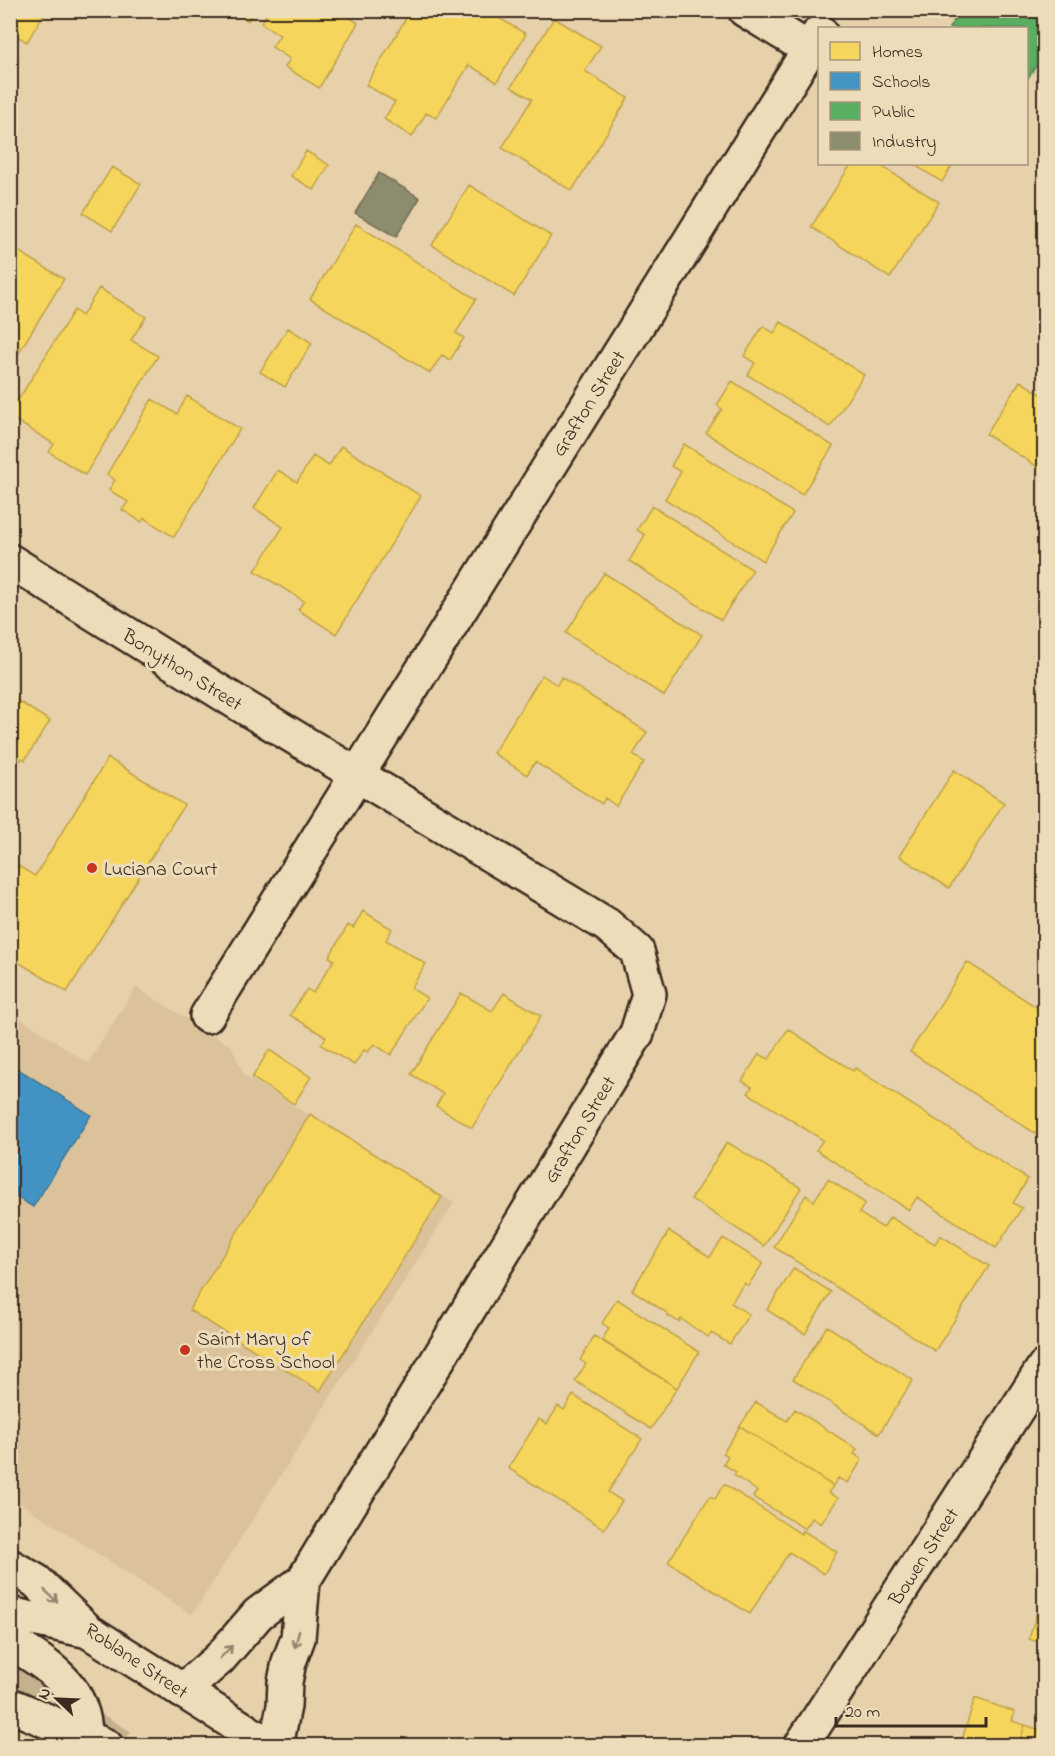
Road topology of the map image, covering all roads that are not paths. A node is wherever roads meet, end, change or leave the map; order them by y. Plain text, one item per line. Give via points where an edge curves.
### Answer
1 (746, 10) edge
2 (833, 10) edge
3 (822, 27) edge
4 (816, 37) edge
5 (10, 561) edge
6 (357, 775) junction
7 (207, 1016) dead end
8 (1044, 1367) edge
9 (10, 1566) edge
10 (303, 1581) junction
11 (10, 1614) edge
12 (88, 1631) junction
13 (10, 1642) edge
14 (182, 1691) junction
15 (10, 1705) edge
16 (92, 1742) edge
17 (270, 1746) edge
18 (276, 1746) edge
19 (801, 1746) edge

1 - 4 main road
2 - 3 main road, Grafton Street
4 - 6 main road, Grafton Street
5 - 6 main road, Bonython Street
6 - 7 main road, Grafton Street
6 - 10 main road, Grafton Street via 607,925 637,951 650,994 637,1033
8 - 19 main road, Bowen Street
9 -> 12 main road, Roblane Street via 36,1581
14 -> 10 main road, Grafton Street via 219,1659 258,1614
10 -> 18 main road, Grafton Street via 298,1638 289,1662
11 - 12 main road
12 - 14 main road, Roblane Street
13 - 16 main road via 58,1674 70,1688
14 - 17 main road, Roblane Street
15 - 16 main road

